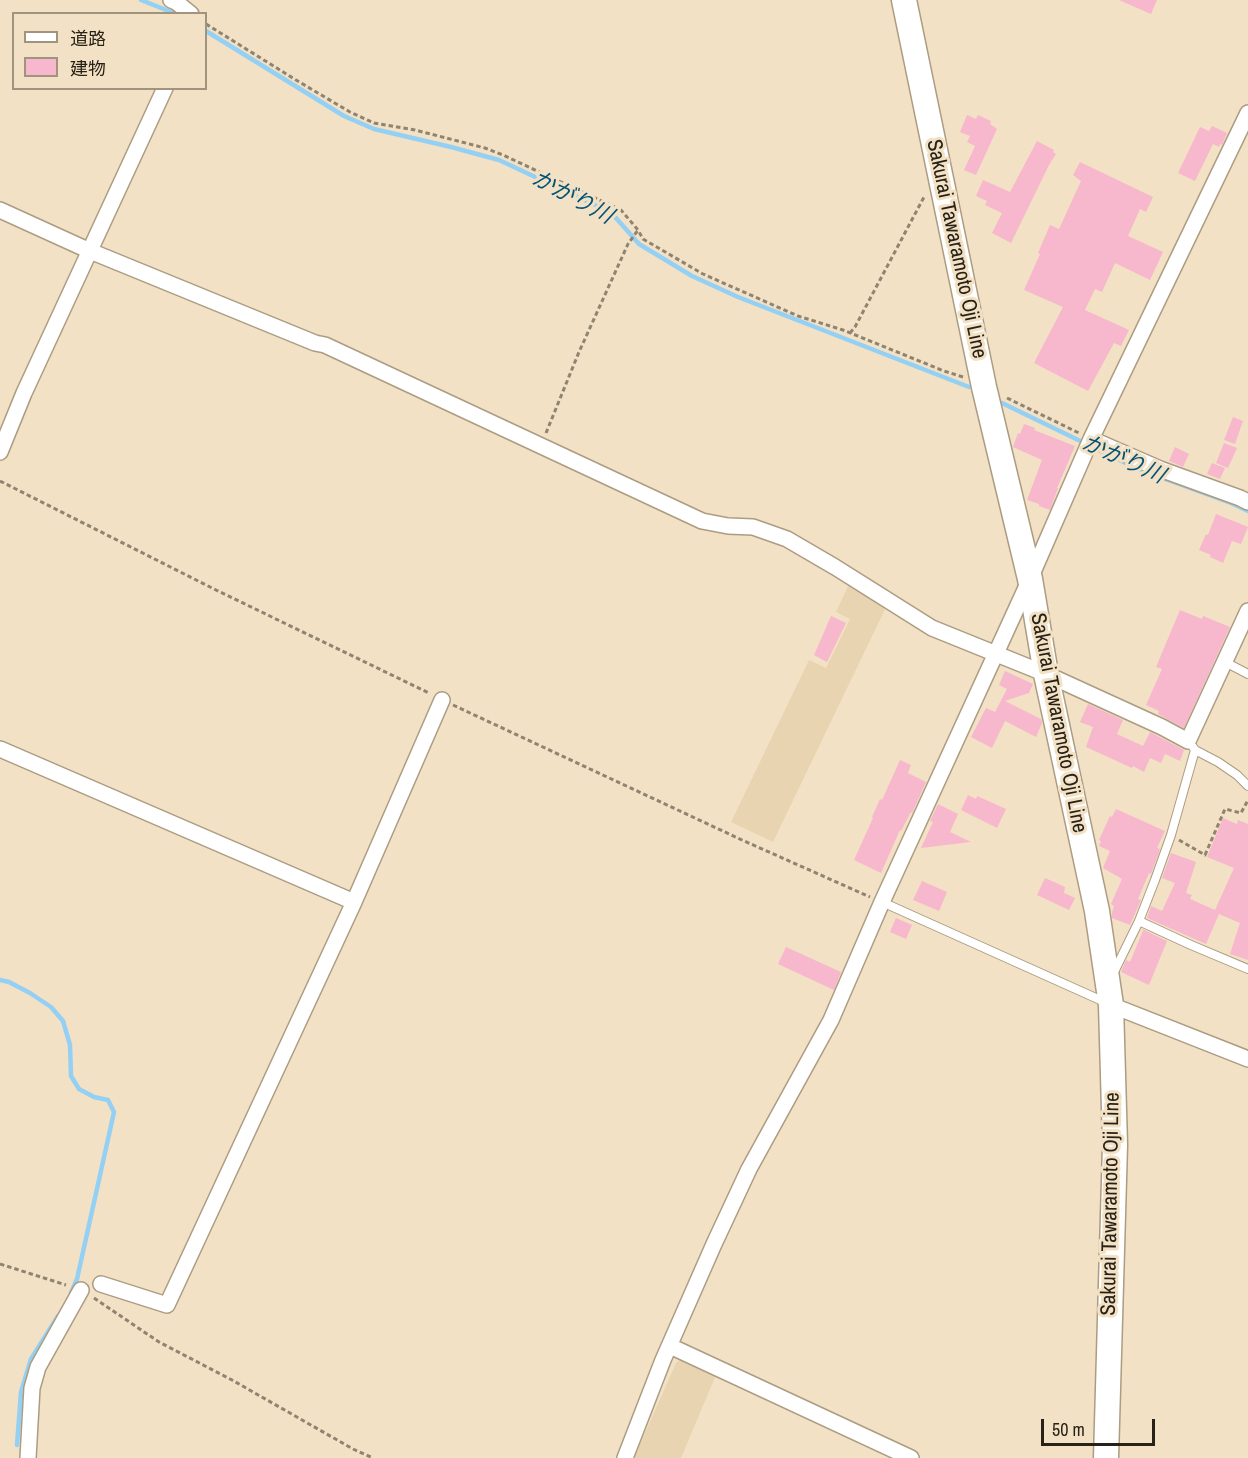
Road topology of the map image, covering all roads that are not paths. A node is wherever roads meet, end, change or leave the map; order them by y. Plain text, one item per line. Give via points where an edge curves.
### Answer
1 (171, 0) edge
2 (904, 0) edge
3 (188, 12) edge
4 (164, 90) edge
5 (1248, 113) edge
6 (0, 210) edge
7 (90, 250) junction
8 (1091, 438) junction
9 (0, 452) edge
10 (1248, 502) edge
11 (1030, 579) junction
12 (1248, 611) edge
13 (995, 652) junction
14 (1225, 662) junction
15 (1046, 674) junction
16 (1248, 674) edge
17 (442, 700) road end
18 (1192, 746) junction
19 (0, 749) edge
20 (1248, 786) edge
21 (354, 902) junction
22 (882, 902) junction
23 (1139, 921) junction
24 (1248, 969) edge
25 (1110, 995) junction
26 (1248, 1059) edge
27 (101, 1284) dead end
28 (74, 1288) road end
29 (670, 1346) junction
30 (28, 1458) edge
31 (625, 1458) edge
32 (910, 1458) edge
33 (1106, 1458) edge

1 - 3 street
2 - 11 main road, Sakurai Tawaramoto Oji Line via 984,387
4 - 7 street
5 - 8 street
6 - 7 street
7 - 9 street
7 - 13 street via 325,345 702,521 753,527 787,539 932,628
8 - 10 street
8 - 11 street
11 - 13 street
11 - 15 main road, Sakurai Tawaramoto Oji Line
12 - 14 street
13 - 15 street
13 - 22 street
14 - 16 lane
14 - 18 street
15 - 18 street
15 - 25 main road, Sakurai Tawaramoto Oji Line via 1097,911
17 - 21 street
18 - 20 lane
18 - 23 lane via 1171,835
19 - 21 street
21 - 27 street via 167,1305
22 - 25 lane
22 - 29 street via 831,1020 749,1169
23 - 24 lane
23 - 25 lane
25 - 26 street
25 - 33 main road, Sakurai Tawaramoto Oji Line via 1115,1145
28 - 30 street via 32,1388
29 - 31 street
29 - 32 street

